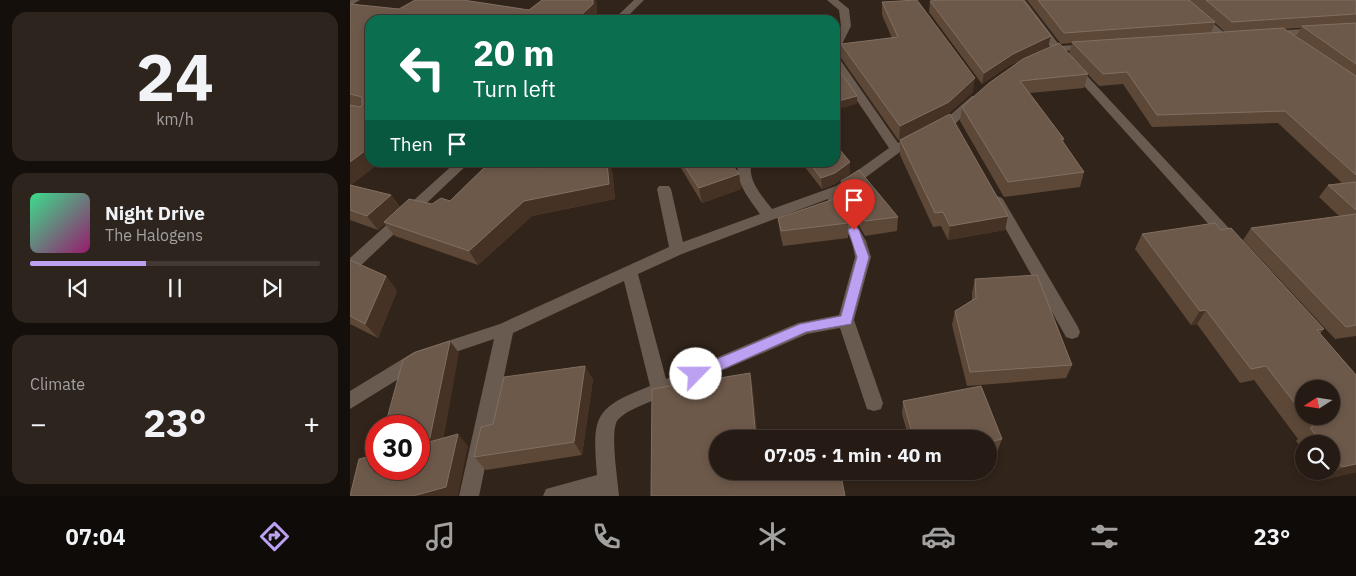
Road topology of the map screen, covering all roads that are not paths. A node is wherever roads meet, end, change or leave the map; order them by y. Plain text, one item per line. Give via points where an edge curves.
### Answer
1 (355, 0) edge
2 (639, 0) edge
3 (832, 0) edge
4 (1020, 0) edge
5 (1180, 0) edge
6 (350, 3) edge
7 (623, 15) edge
8 (1356, 29) edge
9 (1279, 33) junction
10 (1260, 34) edge
11 (840, 38) edge
12 (1203, 38) edge
13 (1295, 44) edge
14 (1096, 46) edge
15 (1057, 49) junction
16 (1040, 57) edge
17 (840, 67) edge
18 (981, 89) edge
19 (896, 149) junction
20 (459, 167) edge
21 (744, 167) edge
22 (990, 188) edge
23 (664, 189) dead end
24 (830, 193) junction
25 (769, 216) junction
26 (676, 250) junction
27 (1243, 253) edge
28 (350, 267) edge
29 (630, 272) junction
30 (846, 320) junction
31 (505, 329) junction
32 (1072, 332) dead end
33 (660, 390) junction
34 (350, 401) edge
35 (874, 403) dead end
36 (609, 489) edge
37 (469, 496) edge
38 (553, 496) edge

1 - 6 street
2 - 7 street
3 - 11 street via 844,9 846,26
4 - 15 street
5 - 12 street via 1228,37
8 - 9 street
9 - 10 street
9 - 13 street
14 - 15 street
15 - 16 street
15 - 27 street
17 - 19 street
18 - 19 street via 954,125
19 - 24 street via 841,190
20 - 28 street
21 - 25 street via 743,176
22 - 32 street
23 - 26 street
24 - 25 street
24 - 30 street via 848,219 863,257
25 - 26 street
26 - 29 street
29 - 31 street
29 - 33 street
30 - 33 street via 804,328
30 - 35 street
31 - 34 street via 420,357
31 - 37 street
33 - 36 street via 620,407 609,416 605,429
36 - 38 street

